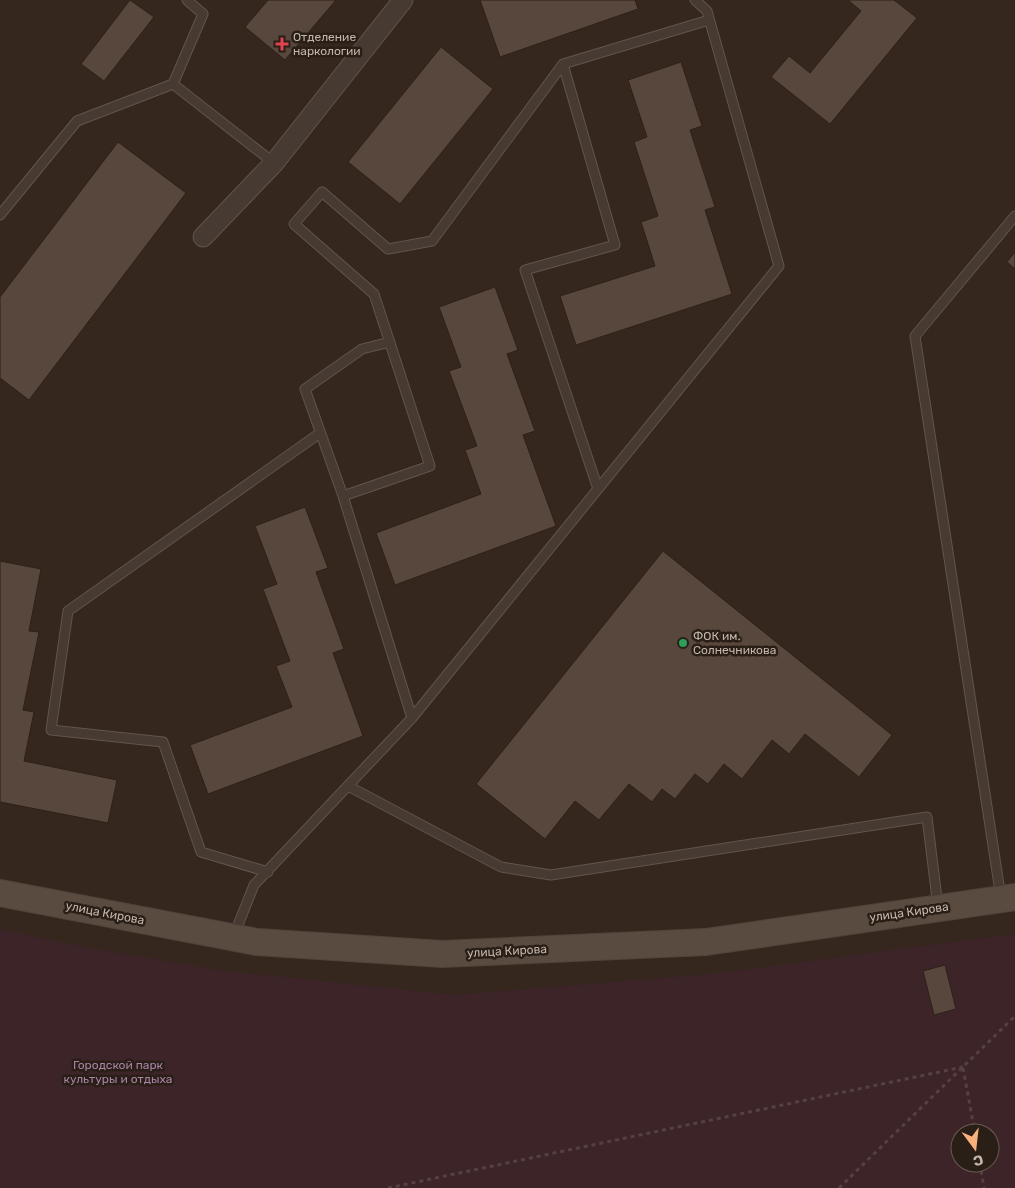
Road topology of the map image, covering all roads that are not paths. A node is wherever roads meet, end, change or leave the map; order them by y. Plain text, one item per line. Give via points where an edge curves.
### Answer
1 (187, 0) edge
2 (403, 0) edge
3 (695, 0) edge
4 (709, 20) junction
5 (563, 64) junction
6 (174, 84) junction
7 (274, 163) junction
8 (0, 215) edge
9 (1015, 216) edge
10 (203, 237) dead end
11 (390, 342) junction
12 (320, 433) junction
13 (598, 489) junction
14 (343, 496) junction
15 (412, 718) junction
16 (348, 786) junction
17 (268, 872) junction
18 (0, 893) edge
19 (1008, 898) edge
20 (938, 907) junction
21 (233, 938) junction

1 - 6 lane via 203,14
2 - 7 street
3 - 4 lane via 707,11
4 - 5 lane
4 - 13 lane via 779,266
5 - 11 lane via 432,241 388,249 322,192 294,224 374,294
5 - 13 lane via 615,246 524,270
6 - 7 lane
6 - 8 lane via 77,121
7 - 10 street
9 - 19 lane via 916,336
11 - 12 lane via 362,350 304,389
11 - 14 lane via 430,466
12 - 14 lane
12 - 17 lane via 68,611 51,730 163,742 201,852
13 - 15 lane
14 - 15 lane
15 - 16 lane
16 - 17 lane
16 - 20 lane via 502,867 551,875 928,817
17 - 21 lane via 254,885
18 - 21 main road, улица Кирова
19 - 20 main road, улица Кирова
20 - 21 main road, улица Кирова via 706,942 452,954

